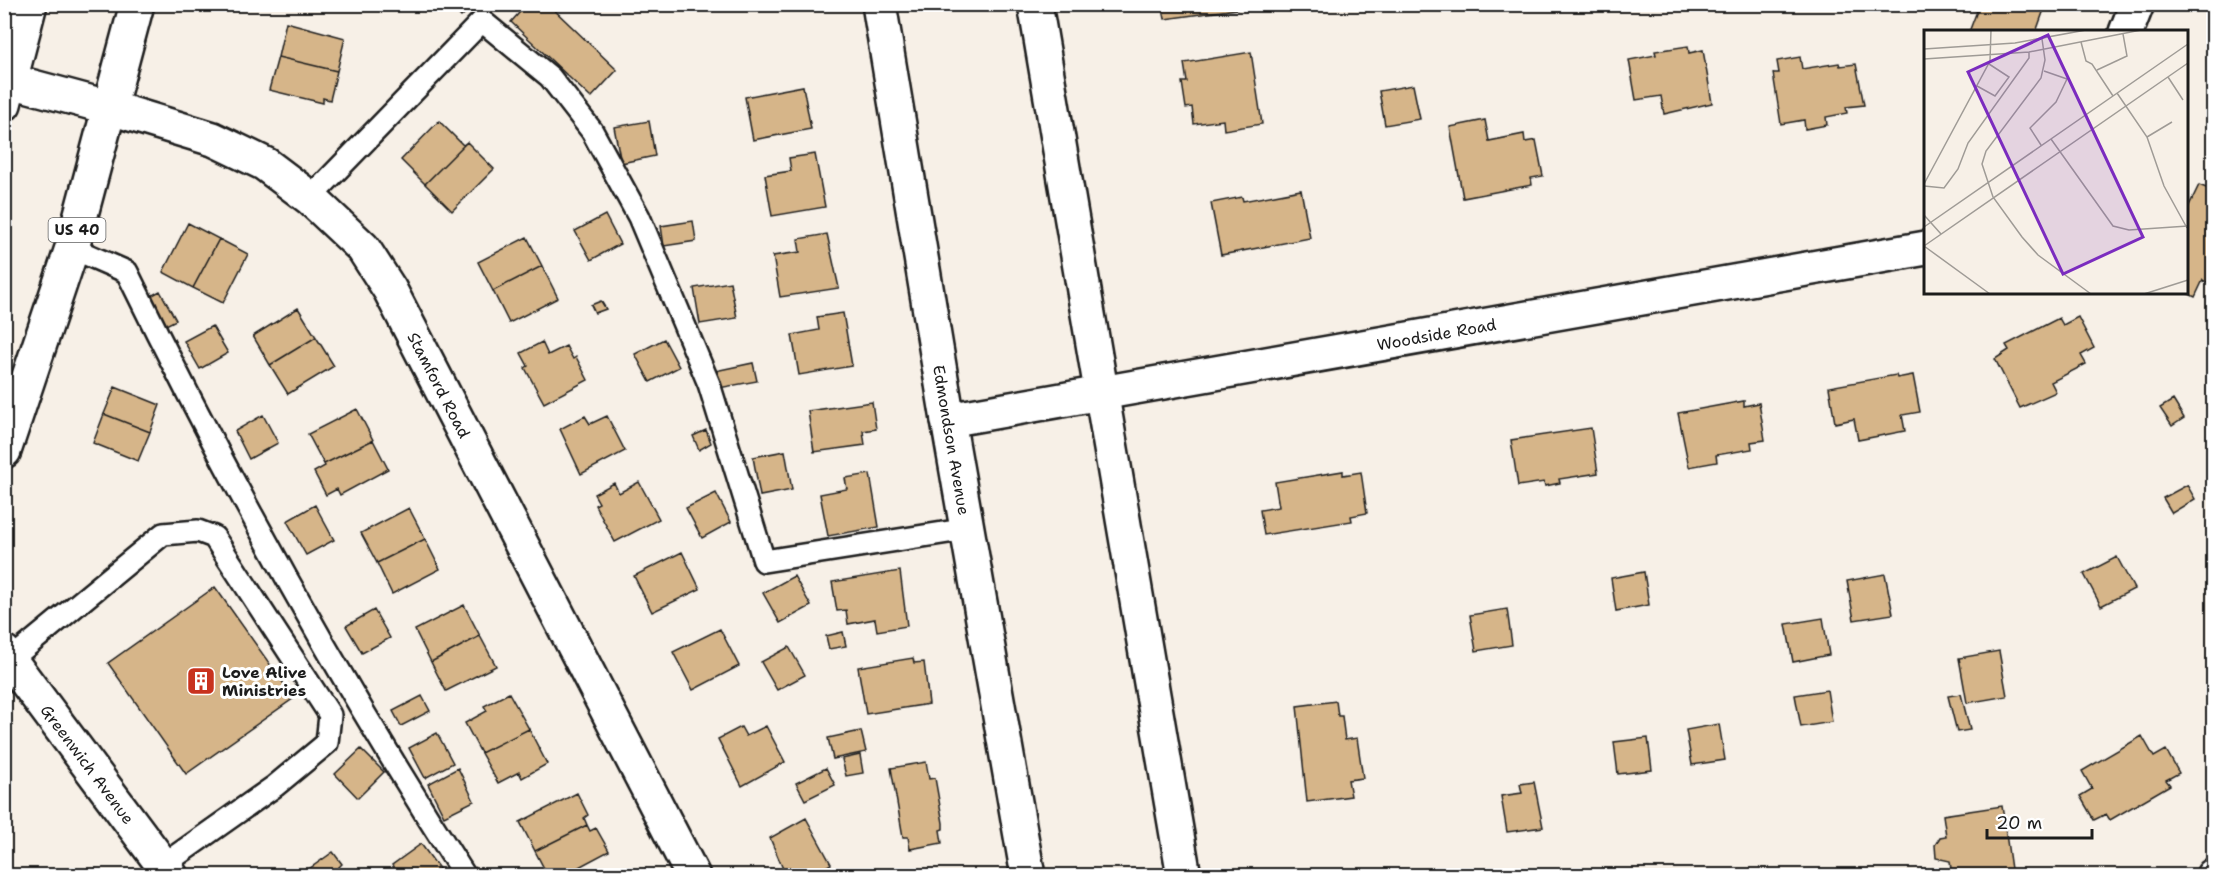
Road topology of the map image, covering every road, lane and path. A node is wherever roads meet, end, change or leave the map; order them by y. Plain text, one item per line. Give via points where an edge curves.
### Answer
1 (30, 4) edge
2 (137, 4) edge
3 (879, 4) edge
4 (1035, 4) edge
5 (2137, 4) edge
6 (2127, 30) edge
7 (8, 93) edge
8 (111, 108) junction
9 (310, 198) junction
10 (72, 248) junction
11 (1924, 248) edge
12 (1102, 391) junction
13 (948, 420) junction
14 (4, 451) edge
15 (968, 529) junction
16 (7, 656) edge
17 (167, 870) edge
18 (465, 876) edge
19 (693, 876) edge
20 (1028, 876) edge
21 (1184, 876) edge

1 - 7 street
2 - 8 street, US 40
3 - 13 street, Edmondson Avenue
4 - 12 street
5 - 6 street
7 - 8 street, Stamford Road
8 - 9 street, Stamford Road via 213,140 265,164
8 - 10 street, US 40
9 - 15 lane via 482,21 550,77 592,131 639,217 709,384 764,561
9 - 19 street, Stamford Road via 363,248 390,290
10 - 14 street, US 40
10 - 18 lane via 127,272 204,430 395,768
11 - 12 street, Woodside Road
12 - 13 street, Woodside Road
12 - 21 street
13 - 15 street, Edmondson Avenue
15 - 20 street, Edmondson Avenue
16 - 17 street, Greenwich Avenue
16 - 17 lane via 163,534 198,531 214,537 330,715 327,743

